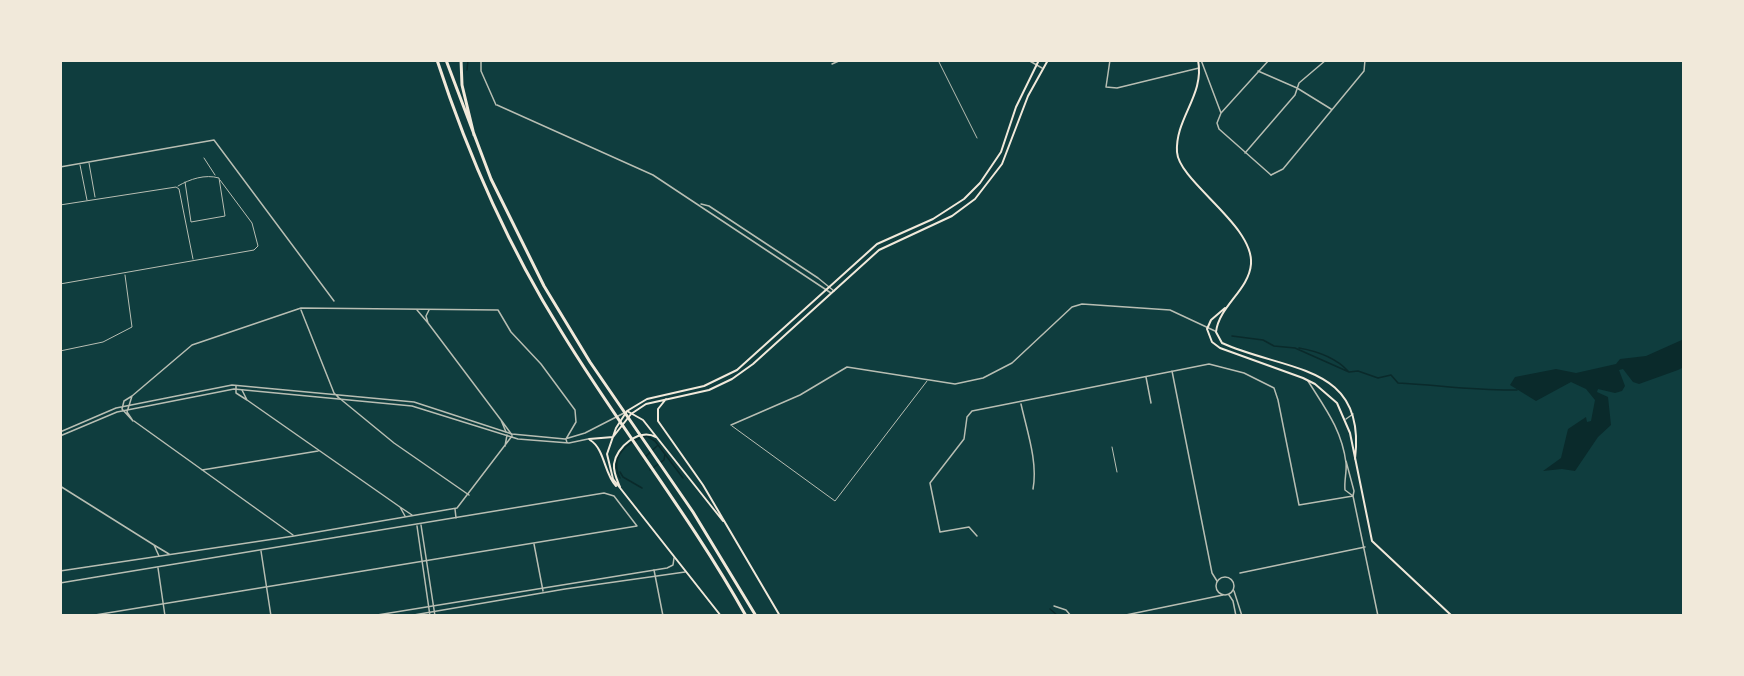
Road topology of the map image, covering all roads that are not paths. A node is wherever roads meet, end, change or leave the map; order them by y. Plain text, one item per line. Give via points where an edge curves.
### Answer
1 (436, 60) edge
2 (446, 60) edge
3 (461, 60) edge
4 (481, 60) edge
5 (842, 60) edge
6 (938, 60) edge
7 (1028, 60) edge
8 (1039, 60) edge
9 (1048, 60) edge
10 (1110, 60) edge
11 (1200, 60) edge
12 (1269, 60) edge
13 (1326, 60) edge
14 (1365, 60) edge
15 (832, 64) dead end
16 (1036, 64) junction
17 (1043, 68) junction
18 (1199, 68) junction
19 (1258, 71) junction
20 (1297, 88) junction
21 (1332, 109) junction
22 (1221, 113) junction
23 (977, 138) dead end
24 (478, 151) junction
25 (1245, 153) junction
26 (204, 158) dead end
27 (89, 162) junction
28 (80, 163) junction
29 (60, 167) edge
30 (216, 176) junction
31 (220, 180) junction
32 (184, 182) junction
33 (176, 187) junction
34 (96, 199) junction
35 (87, 201) junction
36 (700, 204) junction
37 (60, 205) edge
38 (194, 262) junction
39 (125, 273) junction
40 (60, 284) edge
41 (829, 286) junction
42 (826, 290) junction
43 (832, 292) junction
44 (334, 301) dead end
45 (1230, 304) junction
46 (301, 308) junction
47 (416, 310) junction
48 (429, 310) junction
49 (428, 323) junction
50 (1208, 329) junction
51 (1216, 332) junction
52 (60, 351) edge
53 (1305, 369) junction
54 (1172, 370) junction
55 (1320, 375) junction
56 (1146, 376) junction
57 (1303, 378) junction
58 (927, 381) junction
59 (1308, 381) junction
60 (1315, 384) junction
61 (236, 385) junction
62 (235, 389) junction
63 (242, 389) junction
64 (1314, 390) junction
65 (335, 394) junction
66 (132, 396) junction
67 (339, 398) junction
68 (349, 399) junction
69 (666, 399) junction
70 (247, 400) junction
71 (1020, 403) junction
72 (1151, 403) dead end
73 (350, 406) junction
74 (128, 408) junction
75 (122, 409) junction
76 (627, 411) junction
77 (633, 412) junction
78 (1353, 414) junction
79 (1346, 419) junction
80 (501, 420) junction
81 (133, 421) junction
82 (731, 425) joint
83 (573, 429) junction
84 (60, 432) edge
85 (506, 435) junction
86 (60, 436) edge
87 (512, 436) junction
88 (613, 437) junction
89 (574, 438) junction
90 (658, 438) junction
91 (566, 439) junction
92 (589, 439) junction
93 (567, 443) junction
94 (1112, 447) dead end
95 (503, 449) junction
96 (319, 451) junction
97 (1355, 459) junction
98 (1346, 461) junction
99 (202, 470) junction
100 (1117, 472) dead end
101 (60, 486) edge
102 (1034, 489) dead end
103 (622, 492) junction
104 (469, 495) junction
105 (1353, 496) junction
106 (400, 507) junction
107 (455, 508) junction
108 (413, 516) junction
109 (406, 517) junction
110 (456, 518) junction
111 (725, 523) junction
112 (421, 525) junction
113 (417, 526) junction
114 (294, 536) junction
115 (977, 537) dead end
116 (534, 544) junction
117 (154, 545) junction
118 (1365, 547) junction
119 (261, 550) junction
120 (673, 554) junction
121 (170, 555) junction
122 (159, 556) junction
123 (422, 561) junction
124 (426, 561) junction
125 (158, 567) junction
126 (654, 570) junction
127 (60, 571) edge
128 (1240, 573) dead end
129 (655, 575) junction
130 (693, 577) junction
131 (1218, 581) junction
132 (60, 583) edge
133 (267, 588) junction
134 (542, 588) junction
135 (1233, 590) junction
136 (543, 592) junction
137 (1223, 595) junction
138 (1228, 595) junction
139 (163, 604) junction
140 (434, 606) junction
141 (1054, 606) dead end
142 (428, 607) junction
143 (435, 611) junction
144 (430, 614) edge
145 (89, 616) edge
146 (165, 616) edge
147 (272, 616) edge
148 (371, 616) edge
149 (408, 616) edge
150 (435, 616) edge
151 (663, 616) edge
152 (722, 616) edge
153 (746, 616) edge
154 (756, 616) edge
155 (780, 616) edge
156 (1071, 616) edge
157 (1121, 616) edge
158 (1236, 616) edge
159 (1242, 616) edge
160 (1378, 616) edge
161 (1452, 616) edge

1 - 153 highway via 495,210 548,310
2 - 24 highway
3 - 24 highway via 462,85
4 - 36 street via 481,71 496,105 640,168
5 - 15 street
6 - 23 lane
7 - 16 street
8 - 16 main road
9 - 17 main road
10 - 18 street via 1106,87 1112,88
11 - 18 main road
11 - 22 street
12 - 19 street
13 - 20 street
14 - 21 street via 1364,71
16 - 17 street
16 - 41 main road via 1001,152 980,183 933,219 876,244
17 - 43 main road via 1002,164 975,199 937,224 887,245
18 - 45 main road via 1197,91 1178,137 1177,154 1250,249 1251,265 1245,282
19 - 20 street
19 - 22 street
20 - 21 street
20 - 25 street
21 - 25 street via 1283,169 1271,175
22 - 25 street via 1219,129
24 - 154 highway via 528,256 569,329 669,476
26 - 30 lane
27 - 28 street
27 - 34 lane
27 - 44 street via 214,140
28 - 29 street
28 - 35 lane
30 - 31 lane
30 - 32 lane
31 - 32 lane via 225,216 193,222
31 - 38 lane via 252,223 258,246
32 - 33 lane
33 - 34 lane
33 - 38 lane
34 - 35 lane
35 - 37 lane
36 - 41 street via 709,206
36 - 42 street
38 - 39 lane
39 - 40 lane
39 - 52 lane via 132,327 103,342
41 - 42 main road
41 - 43 street
42 - 43 street
42 - 76 main road via 730,374 704,386 647,399
43 - 69 main road via 732,379 701,393
45 - 50 main road via 1211,320
45 - 51 main road via 1217,323
46 - 47 street
46 - 65 street
46 - 66 street via 192,345
47 - 48 street
47 - 49 street
48 - 49 street
48 - 83 street via 500,311 511,332 539,361 573,408
49 - 80 street
50 - 51 street
50 - 57 main road via 1212,342 1220,348
50 - 58 street via 1170,310 1082,304 1072,307 1012,363 983,378 955,384
51 - 53 main road via 1222,343
53 - 55 main road
53 - 57 main road
54 - 56 street
54 - 105 street via 1209,364 1274,388 1299,505
54 - 131 street via 1212,573
55 - 60 main road
55 - 78 main road via 1337,389
56 - 71 street
56 - 72 street
57 - 59 main road
58 - 82 street via 847,367 800,395
58 - 82 lane via 835,501
59 - 60 main road
59 - 64 street
60 - 64 street
60 - 79 main road via 1337,403
61 - 62 street
61 - 65 street
61 - 74 street
62 - 63 street
62 - 70 street
62 - 74 street
63 - 67 street
63 - 70 street
64 - 98 street via 1339,432
65 - 67 street
65 - 85 street via 423,404
66 - 74 street
66 - 75 street via 124,401
67 - 68 street
67 - 73 street
68 - 73 street
68 - 85 street via 421,407
69 - 77 main road
69 - 111 main road via 658,409 658,421
70 - 96 street
71 - 102 street via 1032,452
71 - 115 street via 972,411 967,417 964,439 930,483 940,532 969,527
73 - 104 street via 394,443
74 - 75 street
74 - 81 street
75 - 81 street
75 - 84 street
75 - 86 street
76 - 77 main road
76 - 88 main road
76 - 89 street
77 - 88 main road
77 - 90 main road
78 - 79 street
78 - 97 main road via 1358,435
79 - 97 main road
80 - 85 street
80 - 87 street
81 - 99 street
83 - 89 street
83 - 91 street
85 - 87 street
85 - 87 street
85 - 95 street
87 - 91 street
87 - 93 street
87 - 95 street
88 - 92 main road
88 - 103 main road via 608,465
89 - 91 street
90 - 103 main road via 644,434 619,451 614,468
90 - 111 main road
91 - 93 street
92 - 93 street
92 - 103 main road via 597,445 612,482
94 - 100 lane
95 - 104 street
96 - 99 street
96 - 106 street
97 - 98 street
97 - 161 main road via 1372,541
98 - 105 street
98 - 105 street via 1345,490
99 - 114 street
101 - 117 street
103 - 120 main road
104 - 107 street
105 - 118 street
106 - 108 street
106 - 109 street
107 - 108 street
107 - 110 street
108 - 109 street
109 - 114 street
110 - 112 street
110 - 116 street via 607,493 637,524 635,528
111 - 155 main road
112 - 113 street
112 - 124 street
113 - 119 street
113 - 123 street
114 - 121 street
116 - 124 street
116 - 134 street
117 - 121 street
117 - 122 street
118 - 128 street
118 - 160 street
119 - 125 street
119 - 133 street
120 - 126 street via 673,565
120 - 130 main road
121 - 122 street
122 - 127 street
123 - 124 street
123 - 133 street
123 - 142 street
124 - 140 street
125 - 132 street
125 - 139 street
126 - 129 street
126 - 134 street
129 - 130 street via 684,572
129 - 136 street
129 - 151 street
130 - 152 main road
131 - 135 street via 1228,578 1234,584
131 - 137 street via 1217,590
133 - 139 street
133 - 147 street
134 - 136 street
134 - 140 street
135 - 138 street
135 - 159 street
136 - 143 street
137 - 138 street
137 - 157 street
138 - 158 street
139 - 145 street
139 - 146 street
140 - 142 street
140 - 143 street
141 - 156 street
142 - 144 street
142 - 148 street
143 - 144 street
143 - 150 street
144 - 149 street

